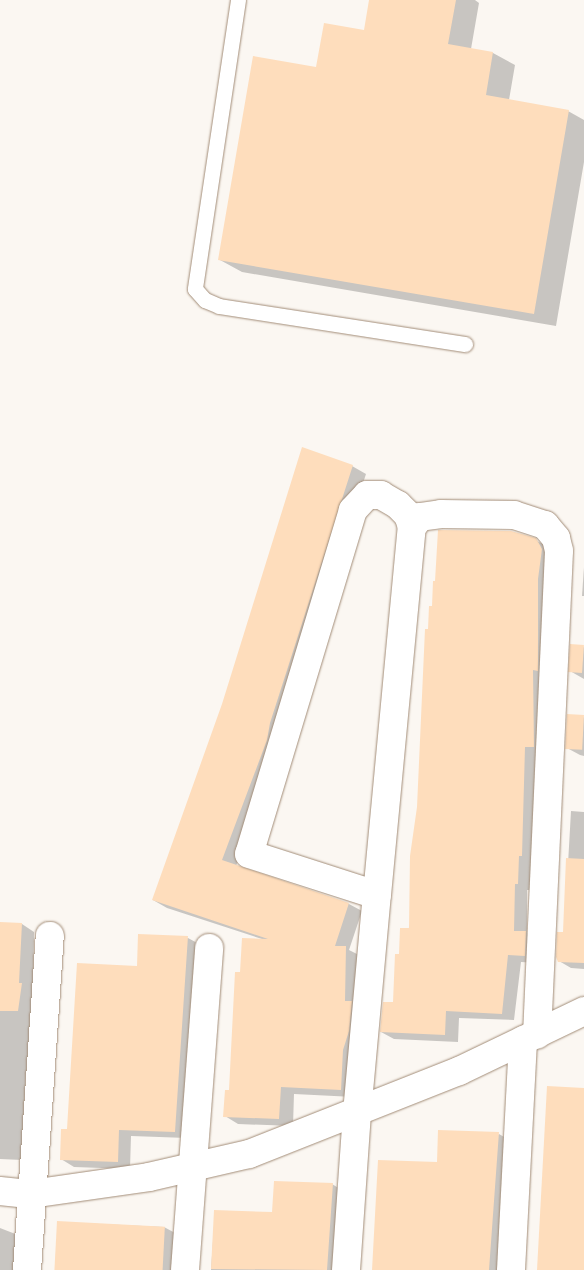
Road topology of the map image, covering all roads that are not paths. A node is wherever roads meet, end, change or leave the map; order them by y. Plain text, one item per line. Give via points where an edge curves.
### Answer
1 (238, 0) edge
2 (465, 344) dead end
3 (412, 527) junction
4 (377, 894) junction
5 (50, 936) dead end
6 (209, 948) dead end
7 (584, 1011) edge
8 (530, 1037) junction
9 (357, 1113) junction
10 (193, 1166) junction
11 (0, 1191) edge
12 (31, 1194) junction
13 (27, 1270) edge
14 (185, 1270) edge
15 (346, 1270) edge
16 (511, 1270) edge

1 - 2 lane via 195,289 205,300 219,306
3 - 4 street
3 - 4 street via 408,514 381,496 367,496 353,510 249,854
3 - 8 street via 420,517 441,514 514,514 540,522 556,538 559,551
4 - 9 street
5 - 12 street
6 - 10 street
7 - 8 street
8 - 9 street
8 - 16 street
9 - 10 street via 249,1154
9 - 15 street
10 - 12 street via 149,1177
10 - 14 street
11 - 12 street
12 - 13 street

